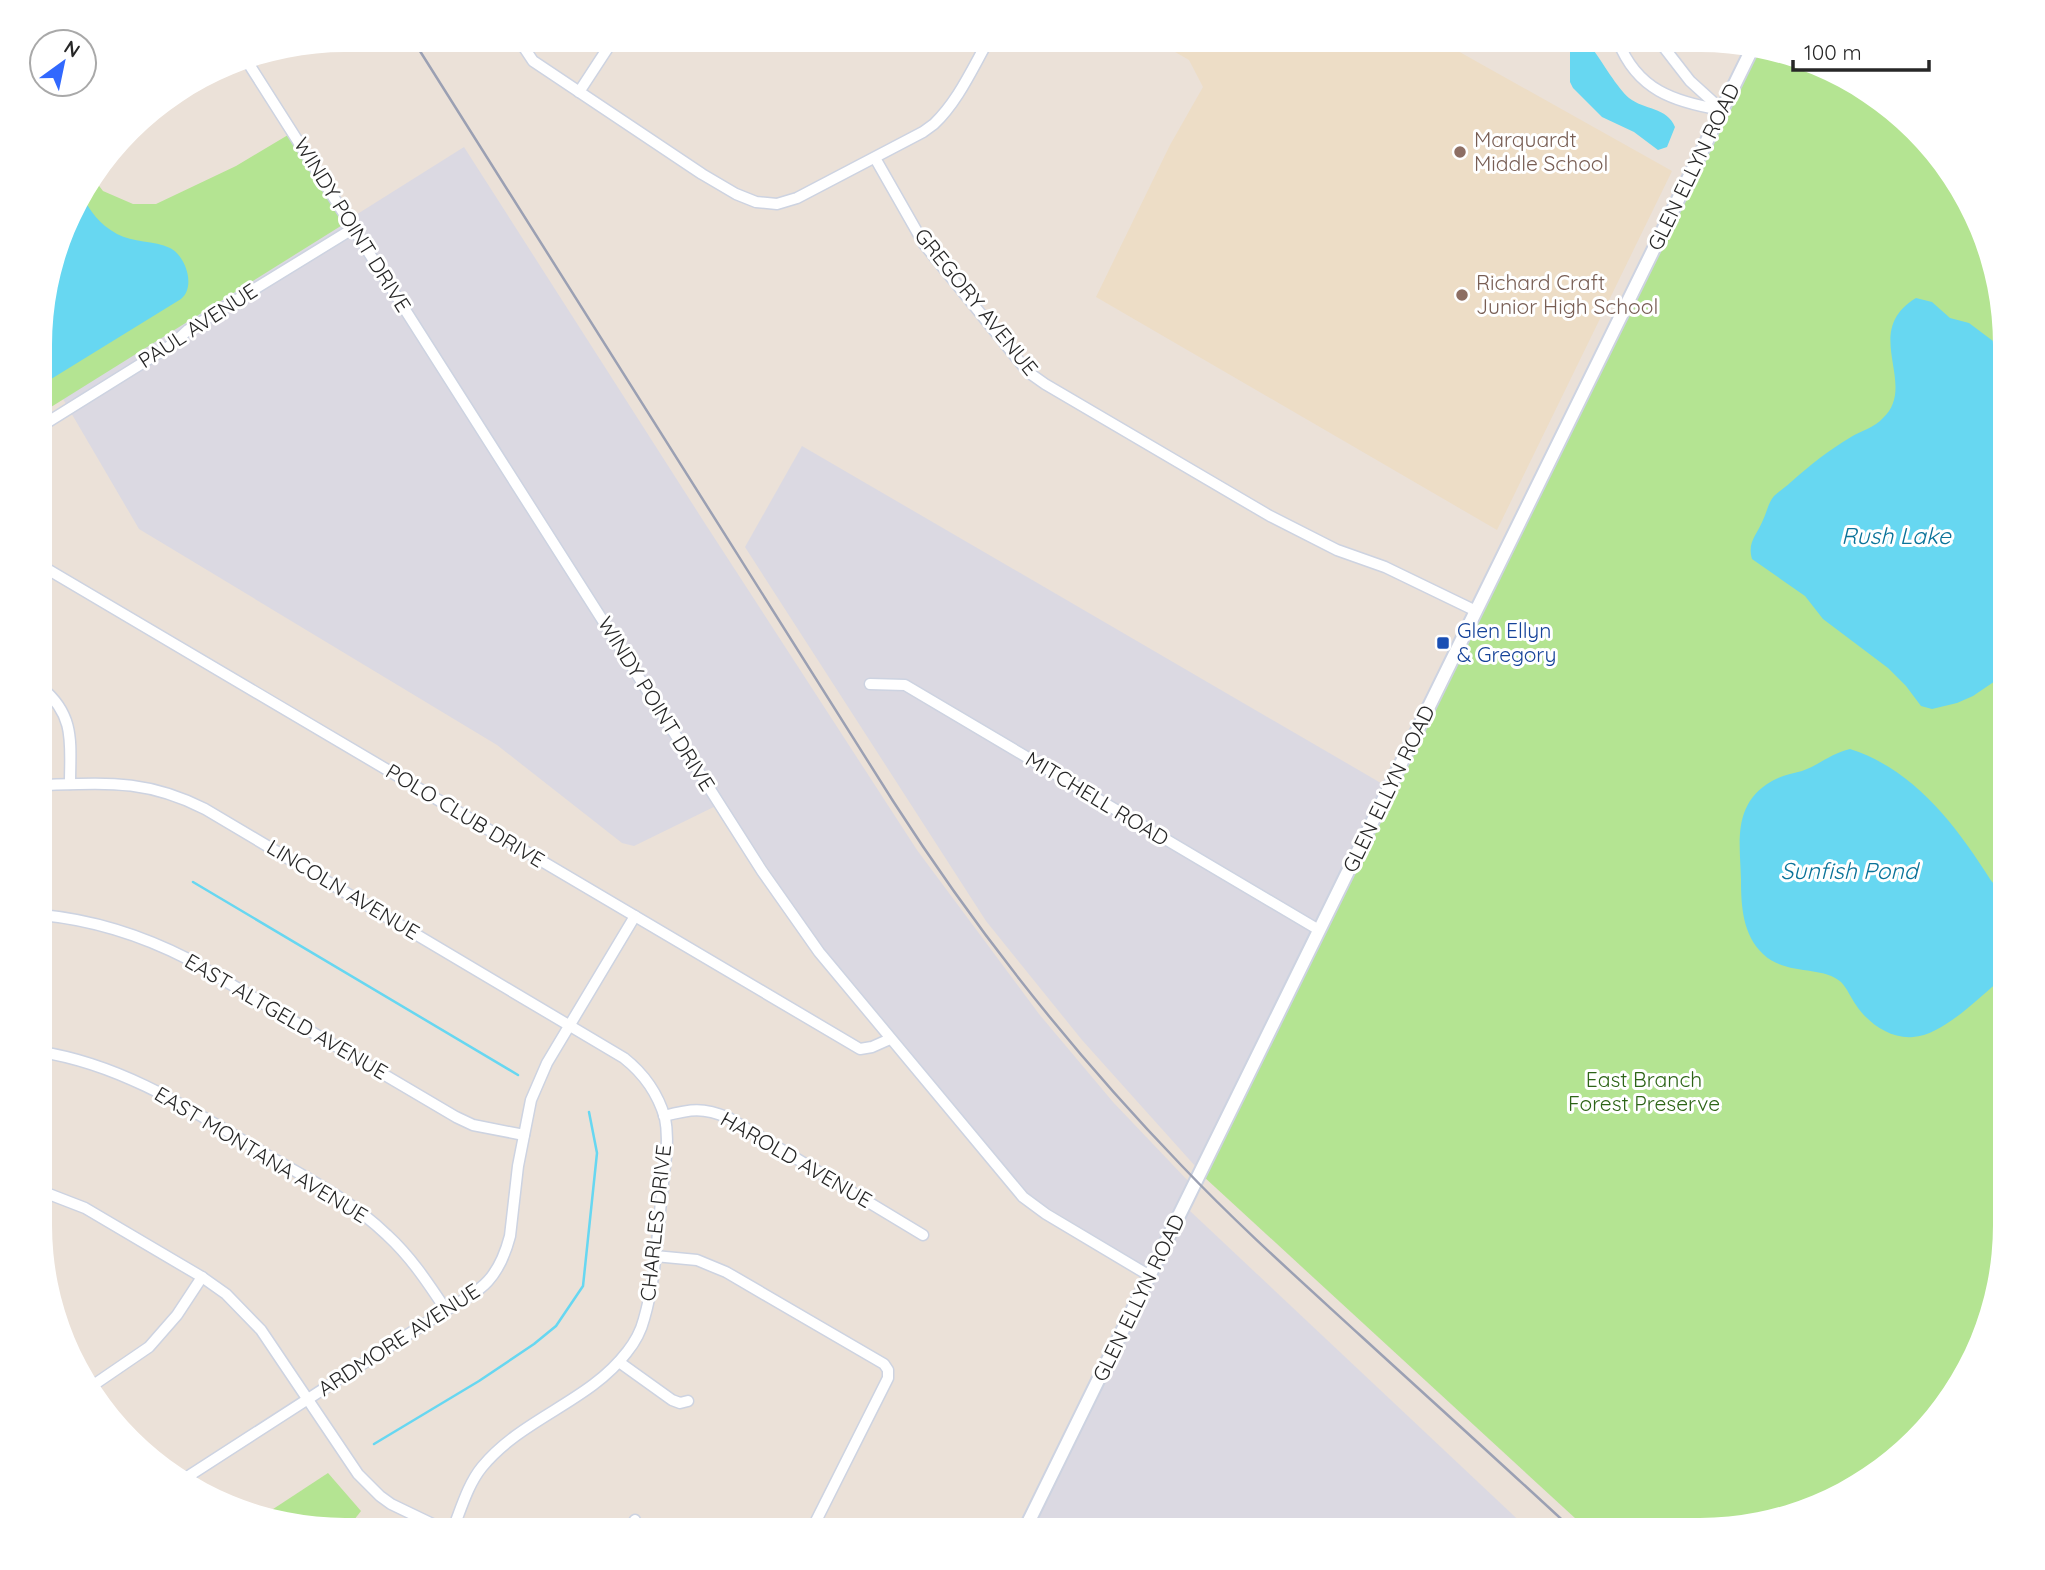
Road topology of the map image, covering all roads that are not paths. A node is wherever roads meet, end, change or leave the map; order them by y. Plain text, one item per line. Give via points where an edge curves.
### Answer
1 (527, 52) edge
2 (606, 52) edge
3 (982, 52) edge
4 (1622, 52) edge
5 (1667, 52) edge
6 (1748, 57) edge
7 (251, 68) edge
8 (579, 92) junction
9 (1722, 110) junction
10 (875, 158) junction
11 (354, 228) junction
12 (52, 419) edge
13 (52, 572) edge
14 (1476, 611) junction
15 (870, 684) dead end
16 (52, 697) edge
17 (70, 784) junction
18 (52, 785) edge
19 (52, 916) edge
20 (635, 916) junction
21 (1319, 930) junction
22 (570, 1024) junction
23 (890, 1038) junction
24 (52, 1055) edge
25 (624, 1058) joint
26 (664, 1116) junction
27 (524, 1135) junction
28 (52, 1195) edge
29 (923, 1235) dead end
30 (655, 1256) junction
31 (1150, 1276) junction
32 (202, 1277) junction
33 (446, 1310) junction
34 (619, 1362) junction
35 (99, 1382) edge
36 (306, 1400) junction
37 (688, 1401) dead end
38 (192, 1474) edge
39 (420, 1518) edge
40 (457, 1518) edge
41 (817, 1518) edge
42 (1031, 1518) edge

1 - 8 street
2 - 8 street
3 - 10 street via 946,113 923,132
4 - 9 street via 1643,80 1679,101
5 - 9 street
6 - 9 street, GLEN ELLYN ROAD
7 - 11 street, WINDY POINT DRIVE
8 - 10 street via 712,180 756,202 777,204 797,198
9 - 14 street, GLEN ELLYN ROAD
10 - 14 street, GREGORY AVENUE via 925,244 1028,372 1265,513
11 - 12 street, PAUL AVENUE
11 - 23 street, WINDY POINT DRIVE via 762,871
13 - 20 street, POLO CLUB DRIVE
14 - 21 street, GLEN ELLYN ROAD
15 - 21 street, MITCHELL ROAD via 905,685
16 - 17 street via 68,721
17 - 18 street, LINCOLN AVENUE
17 - 22 street, LINCOLN AVENUE via 137,785 194,803
19 - 27 street, EAST ALTGELD AVENUE via 84,920 160,945 456,1117
20 - 22 street, ARDMORE AVENUE
20 - 23 street, POLO CLUB DRIVE via 860,1049
21 - 31 street, GLEN ELLYN ROAD
22 - 25 street, LINCOLN AVENUE
22 - 27 street, ARDMORE AVENUE via 539,1078
23 - 31 street, WINDY POINT DRIVE via 1023,1197
24 - 33 street, EAST MONTANA AVENUE via 102,1067 158,1091 341,1199 401,1249
25 - 26 street, CHARLES DRIVE via 648,1083
26 - 29 street, HAROLD AVENUE via 689,1109 729,1118
26 - 30 street, CHARLES DRIVE via 667,1143
27 - 33 street, ARDMORE AVENUE via 506,1252 476,1294
28 - 32 street via 85,1208
30 - 34 street, CHARLES DRIVE via 643,1322
30 - 41 street via 697,1260 726,1272 888,1370
31 - 42 street, GLEN ELLYN ROAD
32 - 35 street via 149,1347
32 - 36 street via 255,1322
33 - 36 street, ARDMORE AVENUE
34 - 37 street via 672,1400
34 - 40 street, CHARLES DRIVE via 592,1388 491,1456 473,1480
36 - 38 street, ARDMORE AVENUE
36 - 39 street via 369,1487

